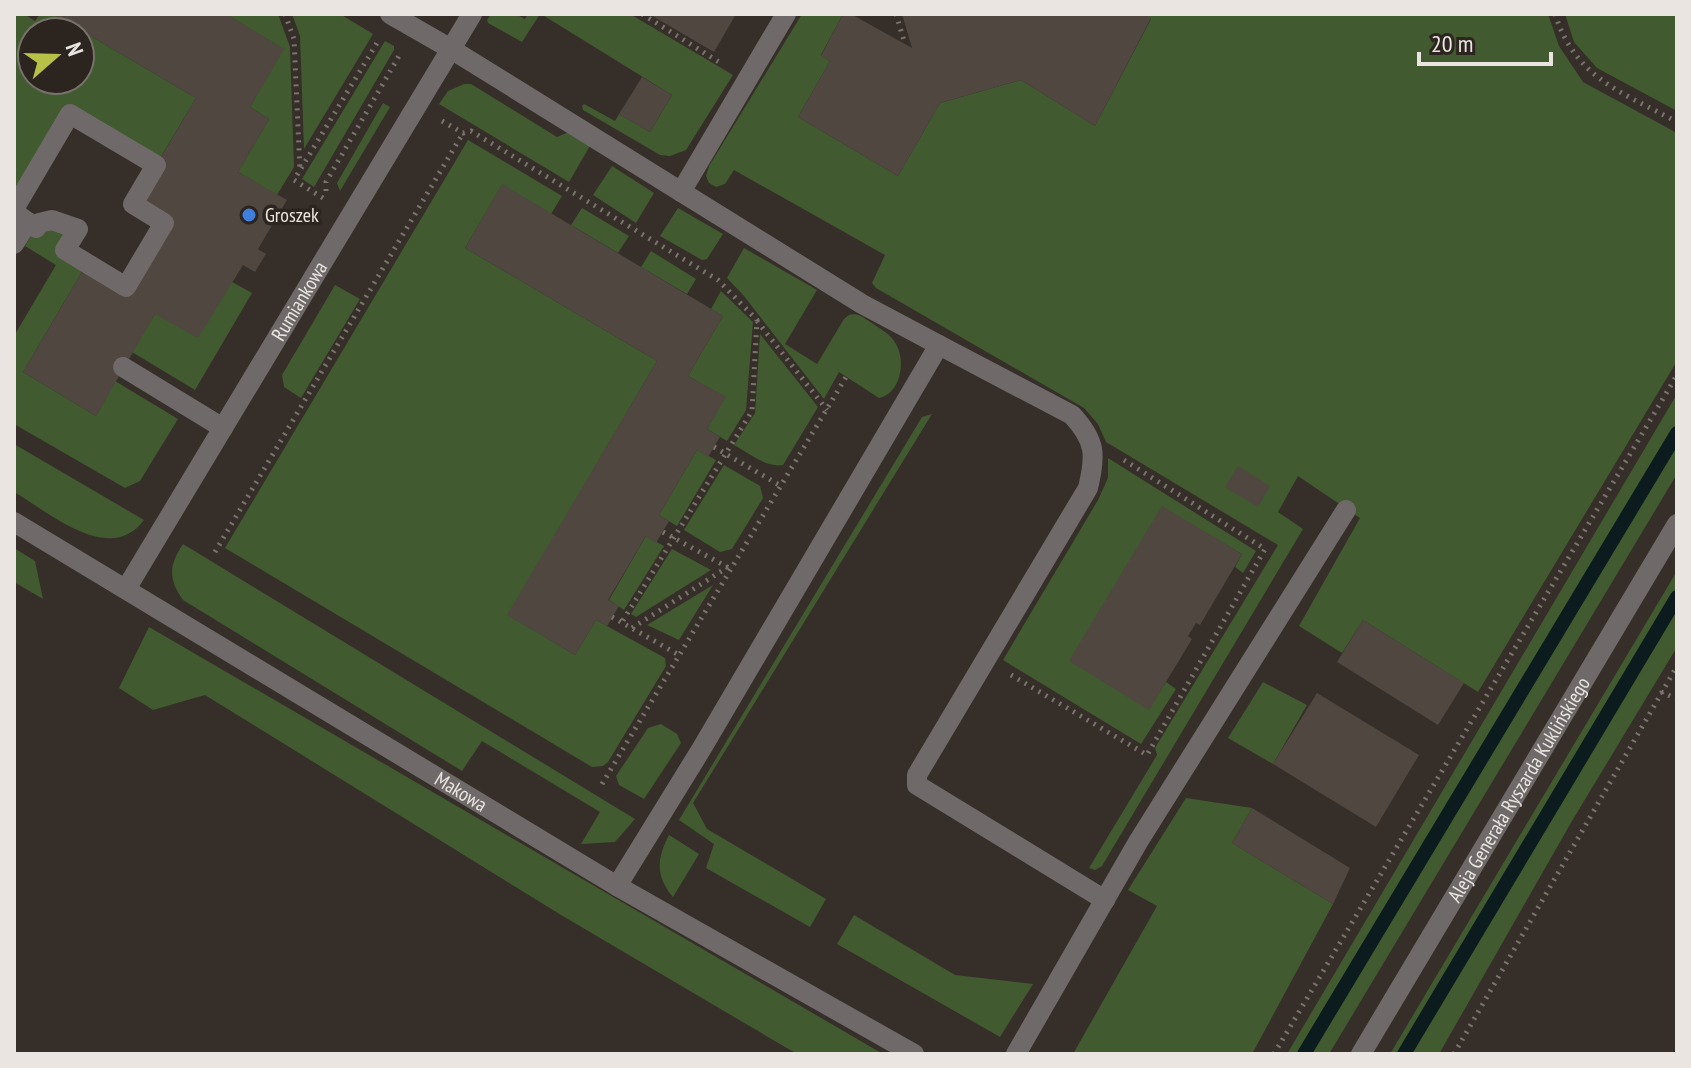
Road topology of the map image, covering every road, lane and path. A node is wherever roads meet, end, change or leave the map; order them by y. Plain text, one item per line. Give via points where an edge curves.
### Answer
1 (285, 14) edge
2 (472, 14) edge
3 (642, 14) edge
4 (786, 14) edge
5 (896, 14) edge
6 (1555, 14) edge
7 (387, 23) edge
8 (905, 44) dead end
9 (451, 49) junction
10 (747, 79) junction
11 (382, 86) dead end
12 (416, 106) junction
13 (1677, 122) edge
14 (463, 133) junction
15 (300, 171) junction
16 (681, 192) junction
17 (326, 200) dead end
18 (19, 214) edge
19 (14, 244) edge
20 (757, 320) junction
21 (939, 345) junction
22 (123, 367) dead end
23 (1677, 375) edge
24 (846, 377) dead end
25 (827, 410) junction
26 (223, 428) junction
27 (714, 447) dead end
28 (1094, 448) junction
29 (725, 454) junction
30 (781, 486) junction
31 (1346, 510) dead end
32 (14, 522) edge
33 (1677, 524) edge
34 (663, 532) dead end
35 (673, 538) junction
36 (215, 552) dead end
37 (730, 568) junction
38 (126, 589) junction
39 (612, 617) dead end
40 (622, 622) junction
41 (632, 628) junction
42 (679, 655) junction
43 (985, 660) junction
44 (1677, 666) edge
45 (1661, 692) junction
46 (1677, 699) edge
47 (602, 784) dead end
48 (617, 886) junction
49 (1105, 900) junction
50 (914, 1054) edge
51 (1016, 1054) edge
52 (1274, 1054) edge
53 (1361, 1054) edge
54 (1454, 1054) edge

1 - 15 path via 294,39
2 - 9 street, Rumiankowa
3 - 10 path
4 - 10 street
5 - 8 path
6 - 13 path via 1565,40 1594,76
7 - 9 street
7 - 15 path
9 - 12 street, Rumiankowa
9 - 16 street
10 - 16 street
11 - 12 path
12 - 14 path
12 - 26 street, Rumiankowa
14 - 20 path via 471,131 718,280
14 - 36 path
15 - 17 path via 294,180
16 - 21 street via 862,304
18 - 18 street via 36,228 52,220 78,229 65,250 126,287 164,223 133,204 156,165 70,114
18 - 19 street
20 - 25 path
20 - 29 path via 752,411
21 - 28 street via 1072,415
21 - 48 street
22 - 26 street
23 - 52 path
24 - 25 path
25 - 30 path
26 - 38 street, Rumiankowa
27 - 29 path
28 - 43 street via 1088,488
28 - 43 path via 1108,450 1265,549 1147,755
29 - 30 path
29 - 35 path
30 - 37 path
31 - 49 street
32 - 38 street, Makowa
33 - 53 street, Aleja Generała Ryszarda Kuklińskiego
34 - 35 path
35 - 37 path
35 - 40 path
37 - 41 path
37 - 42 path
38 - 48 street, Makowa
39 - 40 path
40 - 41 path
41 - 42 path
42 - 47 path
43 - 49 street via 917,775 917,785
44 - 45 path
45 - 46 path
45 - 54 path
48 - 50 street, Makowa
49 - 51 street

